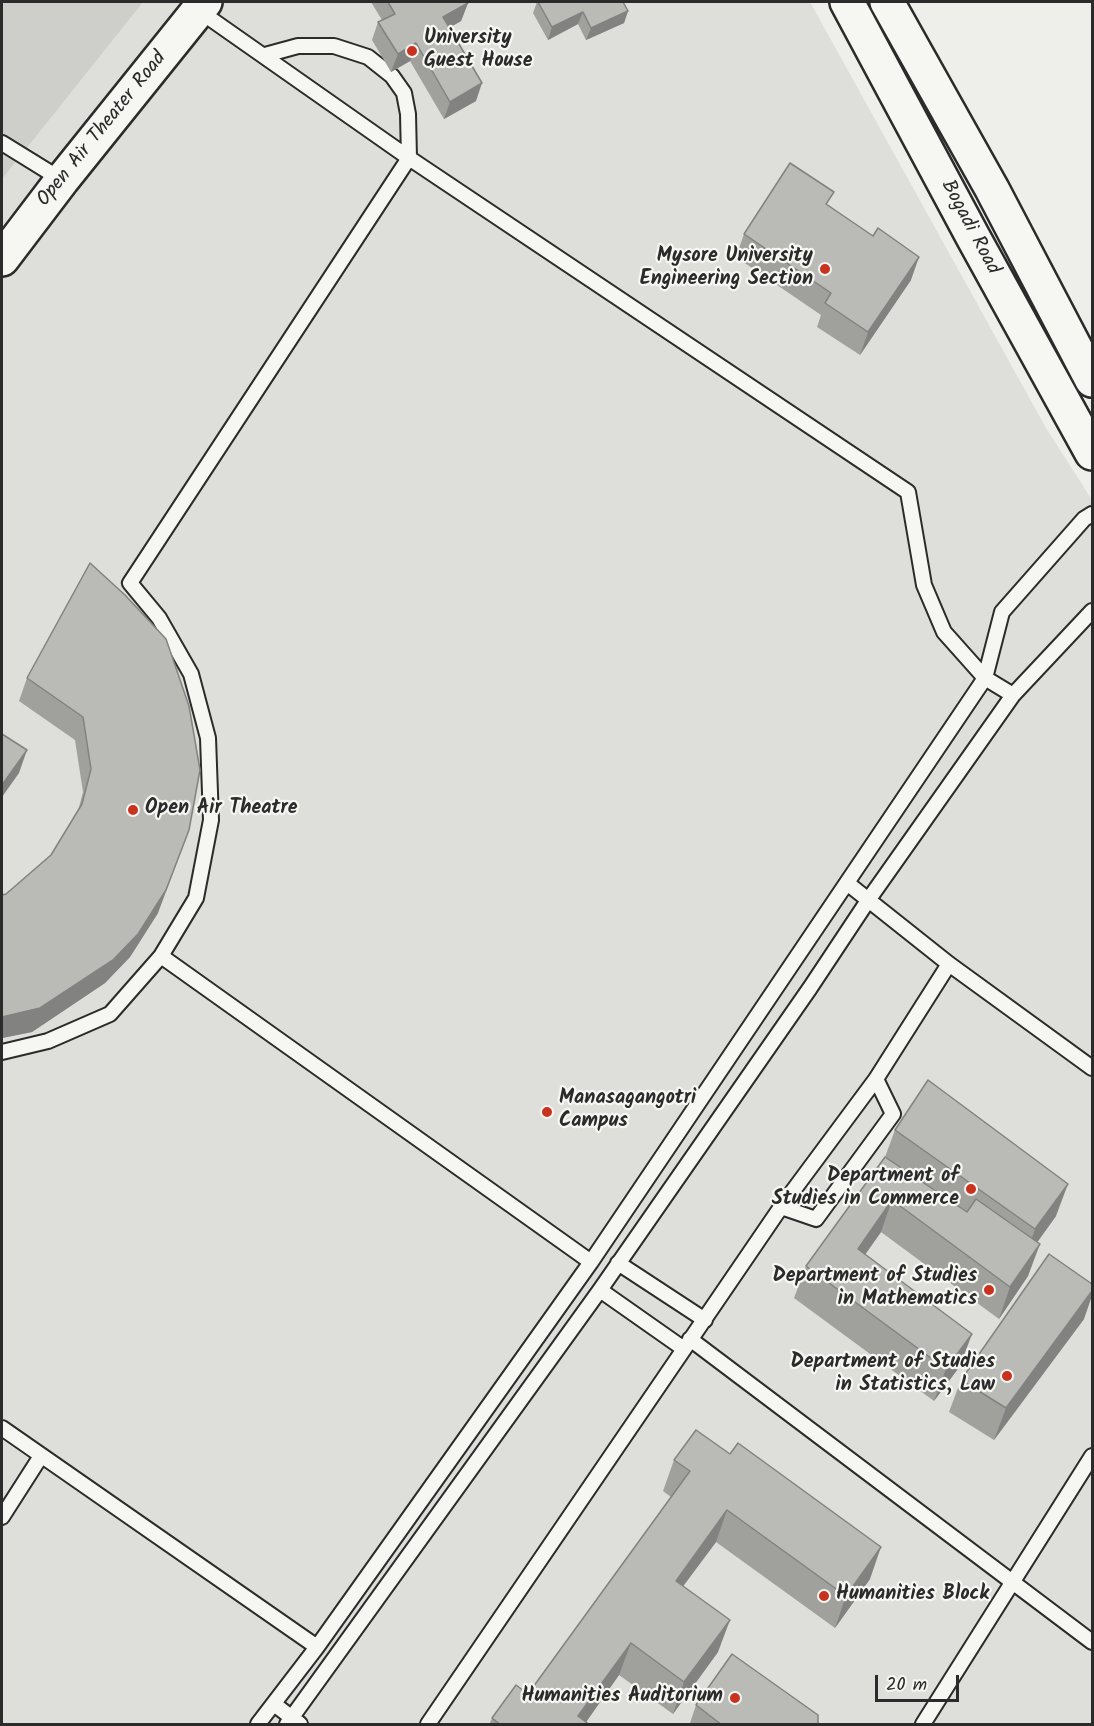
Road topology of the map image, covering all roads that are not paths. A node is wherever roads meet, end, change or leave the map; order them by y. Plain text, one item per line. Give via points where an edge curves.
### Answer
1 (847, 2) edge
2 (887, 2) edge
3 (201, 6) edge
4 (265, 55) junction
5 (2, 143) edge
6 (410, 158) junction
7 (62, 180) junction
8 (2, 259) edge
9 (1092, 380) edge
10 (1092, 453) edge
11 (1092, 514) edge
12 (1092, 611) edge
13 (985, 678) junction
14 (1012, 695) junction
15 (846, 883) junction
16 (869, 899) junction
17 (161, 956) junction
18 (949, 964) junction
19 (2, 1052) edge
20 (1092, 1068) edge
21 (876, 1079) junction
22 (781, 1207) junction
23 (591, 1262) junction
24 (618, 1263) junction
25 (600, 1290) junction
26 (705, 1320) junction
27 (687, 1344) junction
28 (2, 1428) edge
29 (41, 1456) junction
30 (1092, 1456) edge
31 (2, 1517) edge
32 (1013, 1583) junction
33 (1092, 1642) edge
34 (316, 1647) junction
35 (274, 1704) junction
36 (293, 1722) edge
37 (258, 1725) edge
38 (428, 1725) edge
39 (923, 1725) edge

1 - 10 main road, Bogadi Road
2 - 9 main road via 992,189
3 - 4 lane
3 - 7 main road, Open Air Theater Road
4 - 6 lane
4 - 6 lane via 298,46 334,46 368,57 392,75 404,93
5 - 7 lane
6 - 13 lane via 908,492 924,585 944,632
6 - 17 lane via 130,583 159,618 191,674 208,738 211,820 196,898
7 - 8 main road, Open Air Theater Road
11 - 13 lane via 1002,612
12 - 14 lane
13 - 14 lane
13 - 15 lane
14 - 16 lane
15 - 16 lane
15 - 23 lane
16 - 18 lane
16 - 24 lane
17 - 19 lane via 110,1014 48,1041
17 - 23 lane
18 - 20 lane
18 - 21 lane
21 - 22 lane
21 - 22 lane via 893,1114 816,1219
22 - 26 lane
23 - 34 lane
24 - 25 lane
24 - 26 lane
25 - 27 lane
25 - 36 lane
26 - 27 lane
27 - 32 lane
27 - 38 lane
28 - 29 lane
29 - 31 lane
29 - 34 lane
30 - 32 lane
32 - 33 lane
32 - 39 lane
34 - 35 lane
35 - 36 lane
35 - 37 lane

